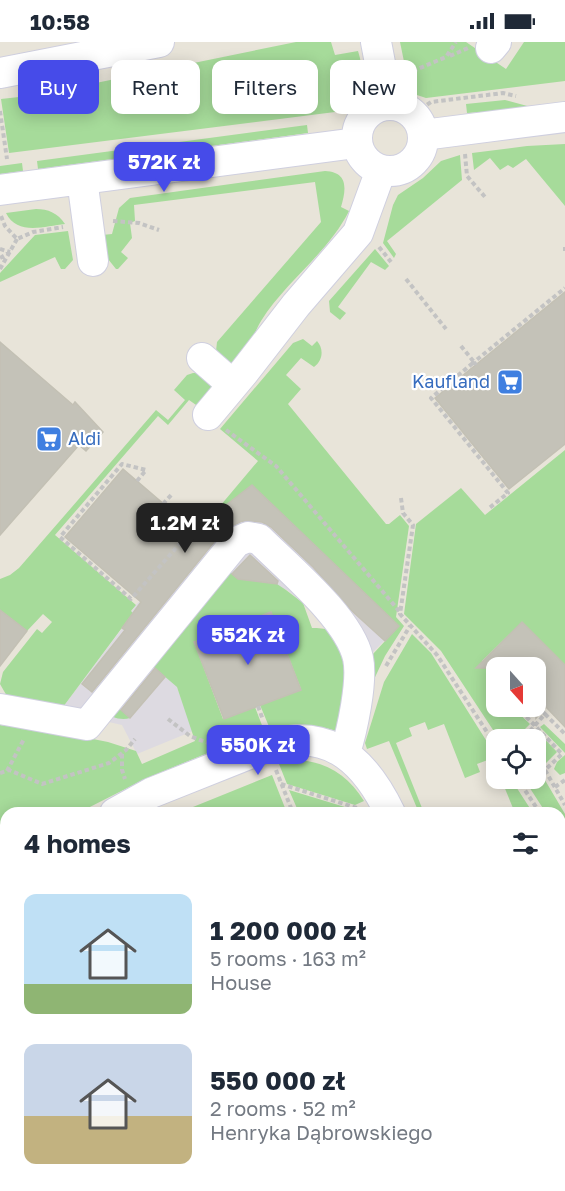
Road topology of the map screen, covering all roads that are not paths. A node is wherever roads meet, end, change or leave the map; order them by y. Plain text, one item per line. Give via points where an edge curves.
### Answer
1 (159, 42) edge
2 (376, 42) edge
3 (379, 60) edge
4 (0, 73) edge
5 (367, 114) edge
6 (412, 114) edge
7 (565, 117) edge
8 (423, 135) junction
9 (356, 143) junction
10 (381, 171) junction
11 (82, 179) junction
12 (0, 190) edge
13 (93, 261) dead end
14 (202, 358) dead end
15 (233, 385) junction
16 (213, 420) road end
17 (0, 709) edge
18 (345, 753) junction
19 (123, 804) edge
20 (386, 807) edge

1 - 4 street
2 - 3 street
5 - 9 street via 357,132
6 - 8 street
7 - 8 street
8 - 10 street via 418,156 411,164 402,170
9 - 10 street via 364,160
9 - 11 street
10 - 15 street via 358,233
11 - 12 street
11 - 13 street
14 - 15 street
15 - 16 street
17 - 18 street via 87,725 236,542 248,537 259,539 327,607 358,656 360,670
18 - 19 street via 310,740 282,742
18 - 20 street via 361,766

